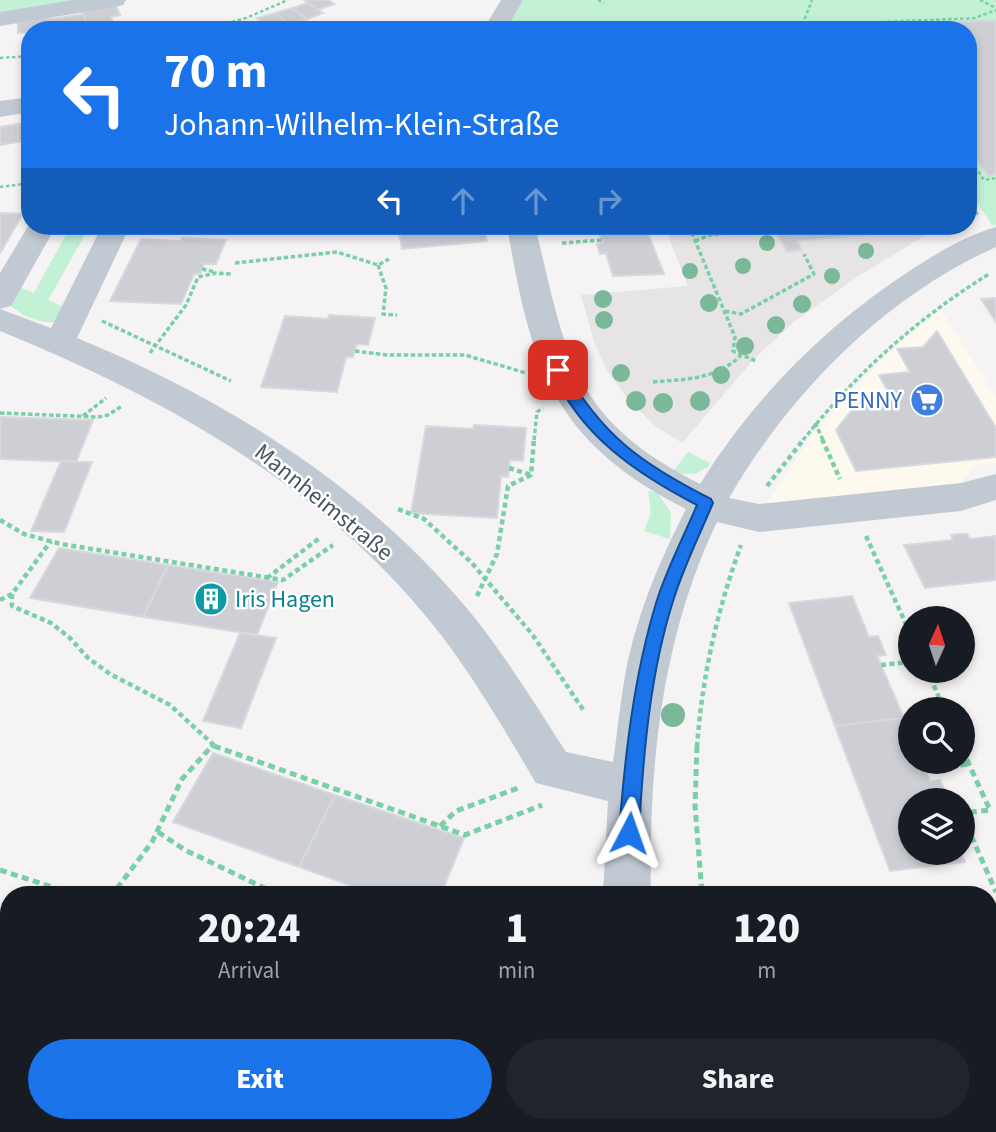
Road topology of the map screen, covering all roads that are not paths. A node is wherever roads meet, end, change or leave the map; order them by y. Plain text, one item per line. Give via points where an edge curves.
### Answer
1 (115, 0) edge
2 (512, 0) edge
3 (0, 19) edge
4 (499, 21) edge
5 (21, 105) edge
6 (0, 108) edge
7 (37, 235) edge
8 (112, 235) edge
9 (523, 235) edge
10 (994, 248) edge
11 (0, 299) edge
12 (0, 319) edge
13 (59, 343) junction
14 (996, 487) edge
15 (706, 503) junction
16 (632, 786) junction
17 (627, 886) edge

1 - 3 street
2 - 4 street
5 - 6 street
7 - 11 street
8 - 13 street
9 - 15 street via 552,355 565,386 612,445 656,478
10 - 15 street via 924,275 829,348 769,409
12 - 13 street, Mannheimstraße
13 - 16 street, Mannheimstraße via 125,391 209,415 303,480 407,569 455,624 552,769
14 - 15 street via 961,497 759,518
15 - 16 street via 666,596 651,648
16 - 17 street

